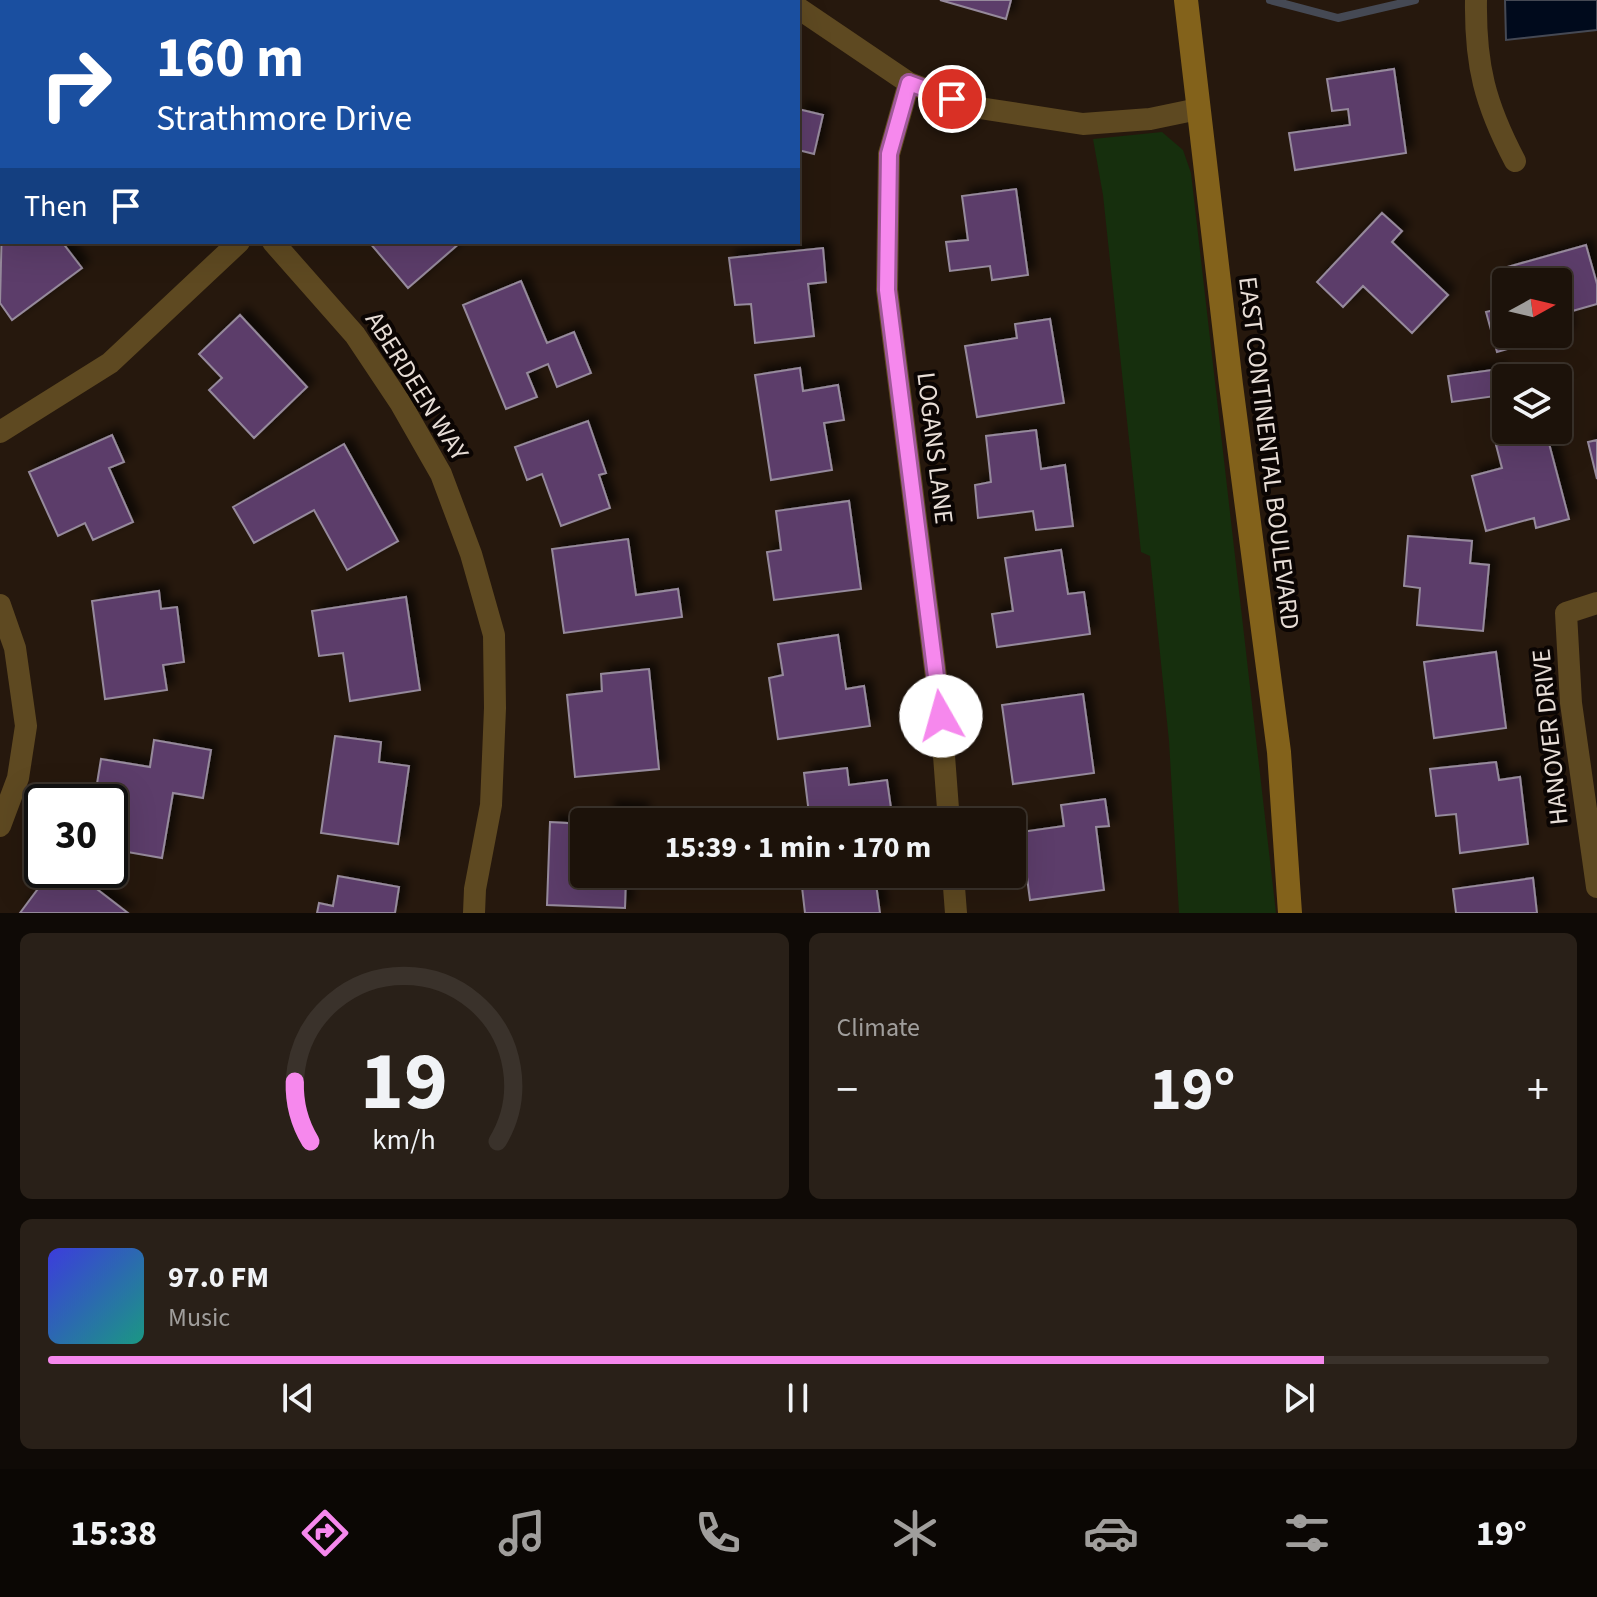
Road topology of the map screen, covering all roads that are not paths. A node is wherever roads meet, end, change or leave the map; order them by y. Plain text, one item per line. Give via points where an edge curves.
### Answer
1 (1186, 0) edge
2 (1476, 0) edge
3 (800, 9) edge
4 (909, 83) junction
5 (1198, 109) junction
6 (1515, 161) dead end
7 (237, 244) edge
8 (275, 244) edge
9 (0, 432) edge
10 (1597, 603) edge
11 (0, 605) edge
12 (948, 808) edge
13 (0, 826) edge
14 (1597, 887) edge
15 (954, 888) edge
16 (474, 913) edge
17 (956, 913) edge
18 (1290, 913) edge

1 - 5 main road, EAST CONTINENTAL BOULEVARD
2 - 6 street via 1482,79 1493,120
3 - 4 street
4 - 5 street via 973,107 1083,124
4 - 12 street, LOGANS LANE via 889,154 887,290
5 - 18 main road, EAST CONTINENTAL BOULEVARD via 1279,752
7 - 9 street via 110,363
8 - 16 street, ABERDEEN WAY via 355,335 401,404 441,474 471,554 494,635 495,708 491,805
10 - 14 street, HANOVER DRIVE via 1566,613 1571,703
11 - 13 street via 15,648 26,726 18,778
15 - 17 street

